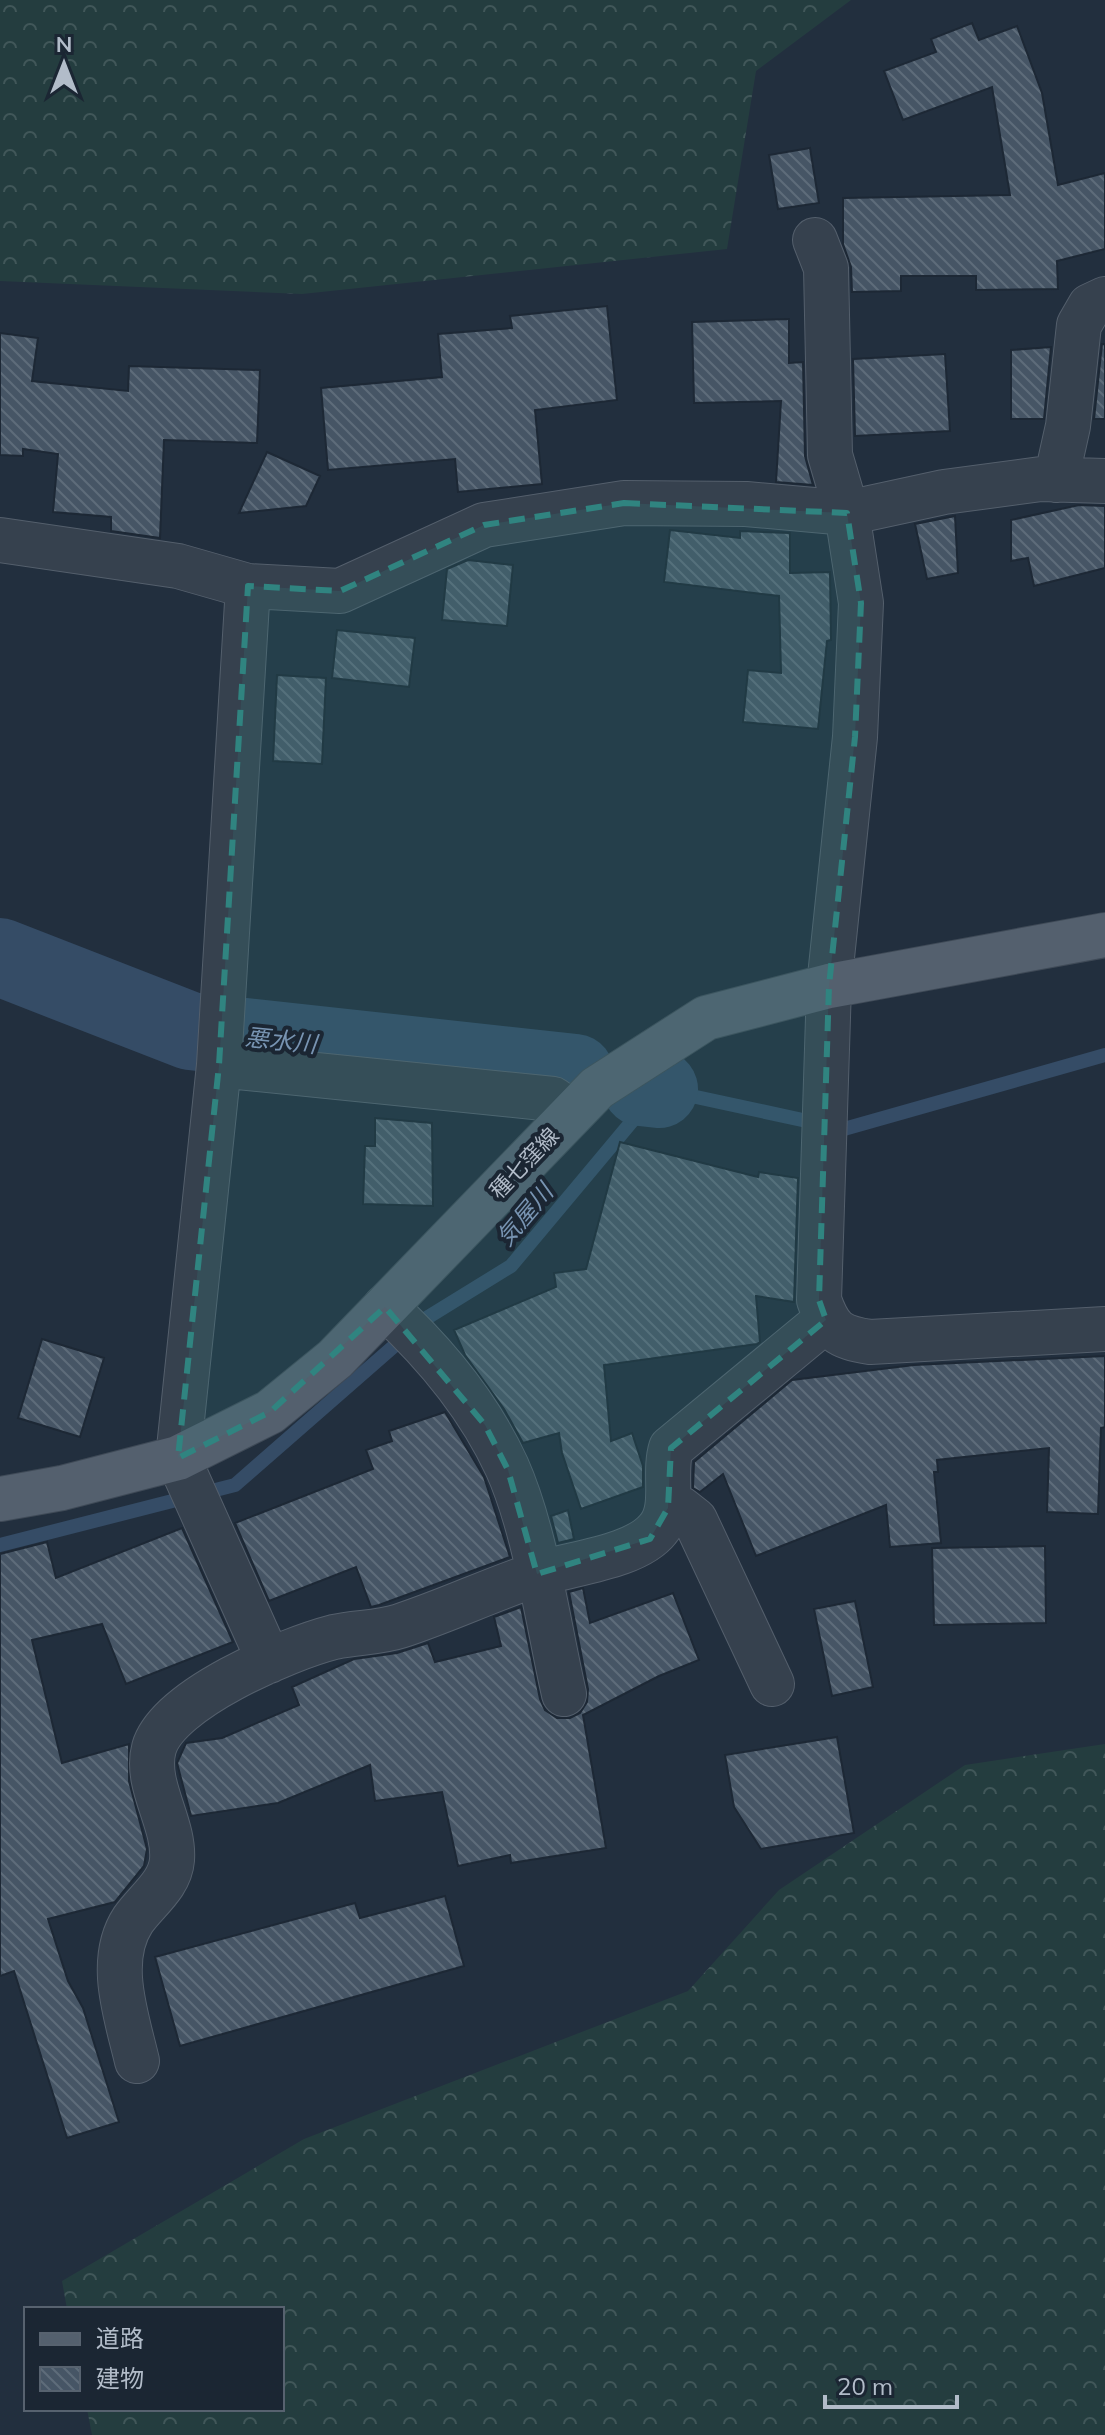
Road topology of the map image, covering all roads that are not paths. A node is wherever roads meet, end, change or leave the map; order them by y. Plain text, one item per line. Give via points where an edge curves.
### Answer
1 (815, 240) dead end
2 (1105, 299) edge
3 (1056, 480) junction
4 (1105, 481) edge
5 (847, 513) junction
6 (0, 540) edge
7 (248, 586) junction
8 (1105, 935) edge
9 (829, 986) junction
10 (220, 1043) junction
11 (572, 1113) junction
12 (826, 1320) junction
13 (402, 1323) junction
14 (1105, 1329) edge
15 (191, 1488) junction
16 (0, 1499) edge
17 (668, 1508) junction
18 (537, 1574) junction
19 (269, 1661) junction
20 (772, 1684) dead end
21 (564, 1694) dead end
22 (137, 2061) dead end

1 - 5 street via 826,268 830,455
2 - 3 street via 1090,306 1079,325
3 - 4 street
3 - 5 street via 944,492
5 - 7 street via 746,504 624,503 484,525 340,591
5 - 9 street via 861,603 855,737
6 - 7 street via 178,566
7 - 10 street
8 - 9 main road, 種七窪線
9 - 11 main road, 種七窪線 via 706,1018 597,1088
9 - 12 street via 819,1300
10 - 11 street via 553,1099
10 - 15 street
11 - 13 main road, 種七窪線
12 - 14 street via 844,1338 870,1342
12 - 17 street via 671,1448 665,1466
13 - 15 main road, 種七窪線 via 335,1359
13 - 18 street via 458,1386 491,1436 508,1470
15 - 16 main road, 種七窪線 via 62,1488
15 - 19 street
17 - 18 street via 650,1539
17 - 20 street via 681,1509 695,1520
18 - 19 street via 397,1628 335,1637
18 - 21 street
19 - 22 street via 181,1710 160,1733 153,1751 172,1862 167,1878 131,1922 123,1946 120,1983

